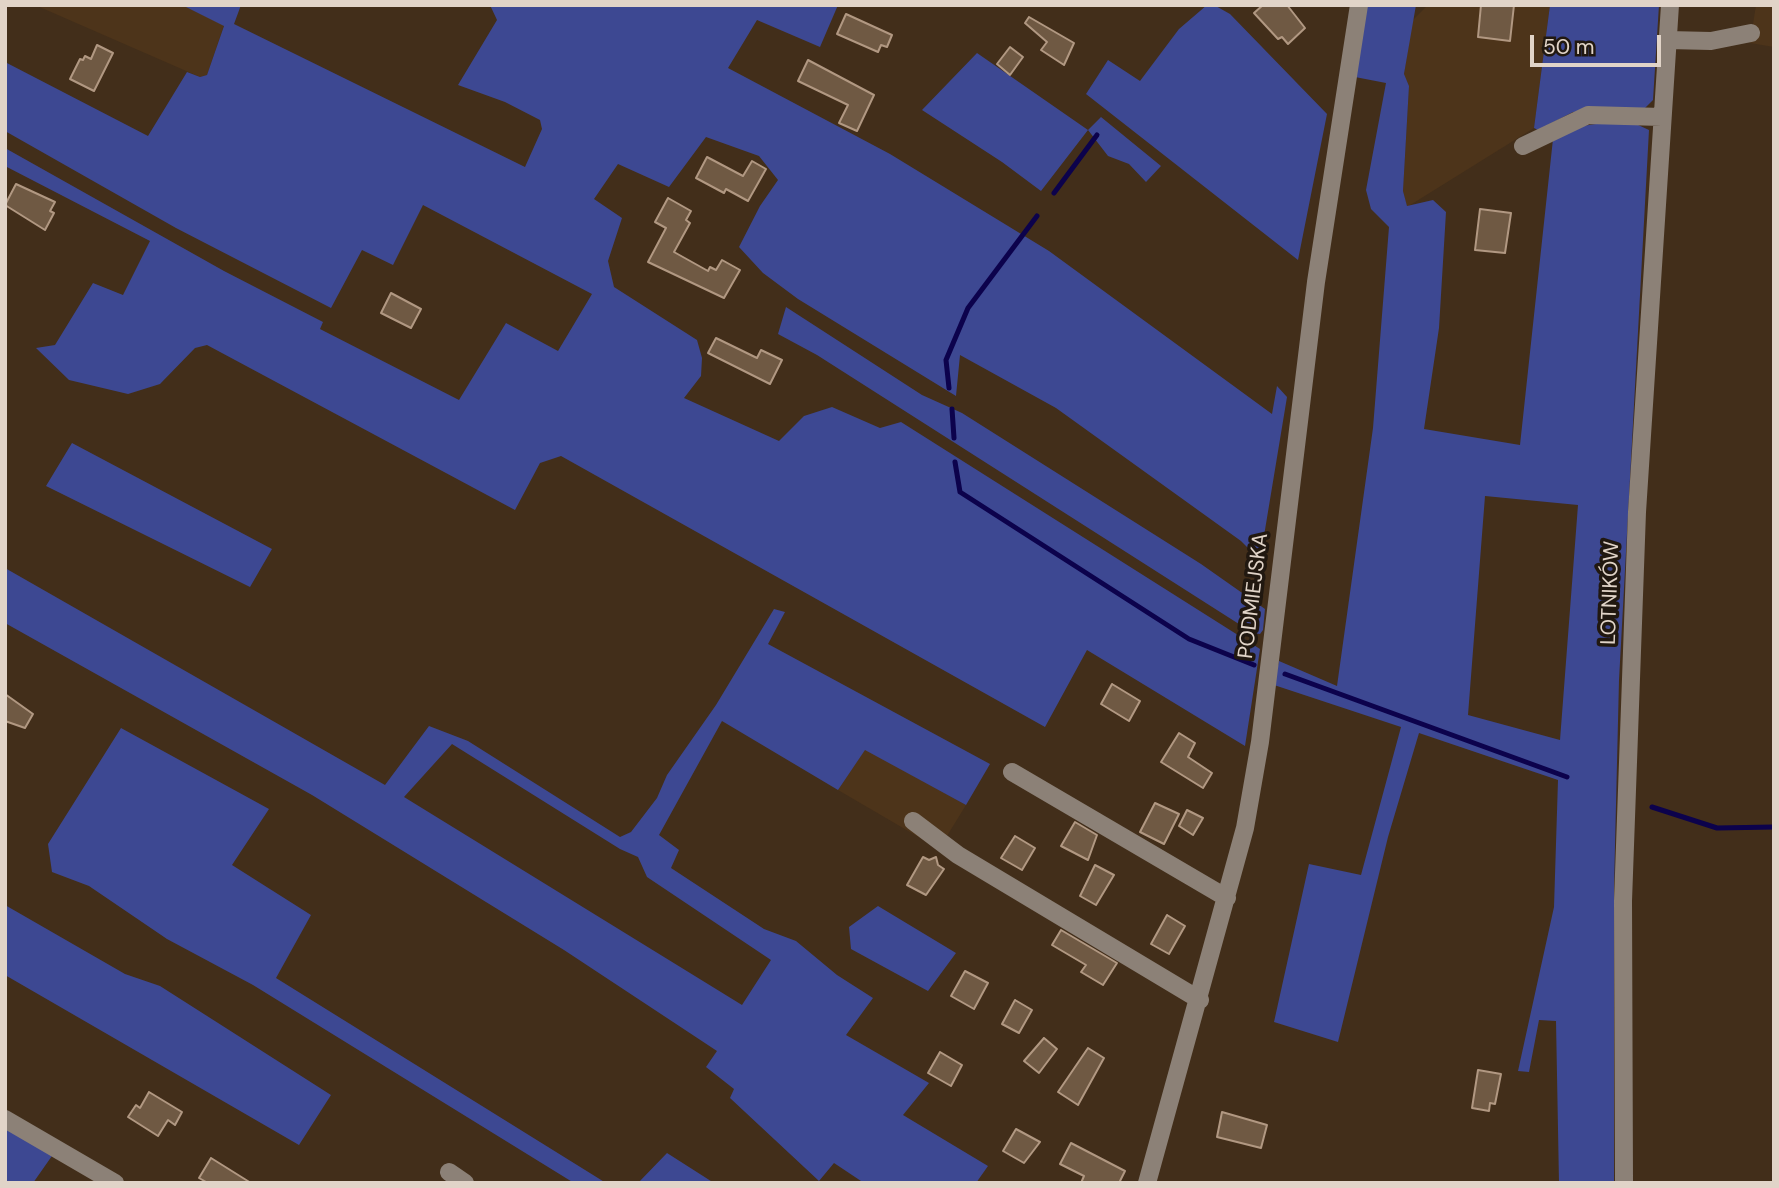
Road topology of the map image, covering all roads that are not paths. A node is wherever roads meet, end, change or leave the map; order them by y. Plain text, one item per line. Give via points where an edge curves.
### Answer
1 (1359, 5) edge
2 (1670, 5) edge
3 (1751, 33) dead end
4 (1668, 40) junction
5 (1662, 117) junction
6 (1522, 146) dead end
7 (1013, 772) dead end
8 (913, 821) dead end
9 (1227, 898) junction
10 (1200, 1000) junction
11 (5, 1119) edge
12 (449, 1172) dead end
13 (115, 1183) edge
14 (466, 1183) edge
15 (1147, 1183) edge
16 (1624, 1183) edge

1 - 9 street, PODMIEJSKA via 1316,282 1260,742
2 - 4 street, LOTNIKÓW
3 - 4 street via 1711,41
4 - 5 street, LOTNIKÓW
5 - 6 street via 1588,115
5 - 16 street, LOTNIKÓW via 1636,526 1623,901
7 - 9 street
8 - 10 street via 958,855
9 - 10 street, PODMIEJSKA
10 - 15 street, PODMIEJSKA
11 - 13 street
12 - 14 street

